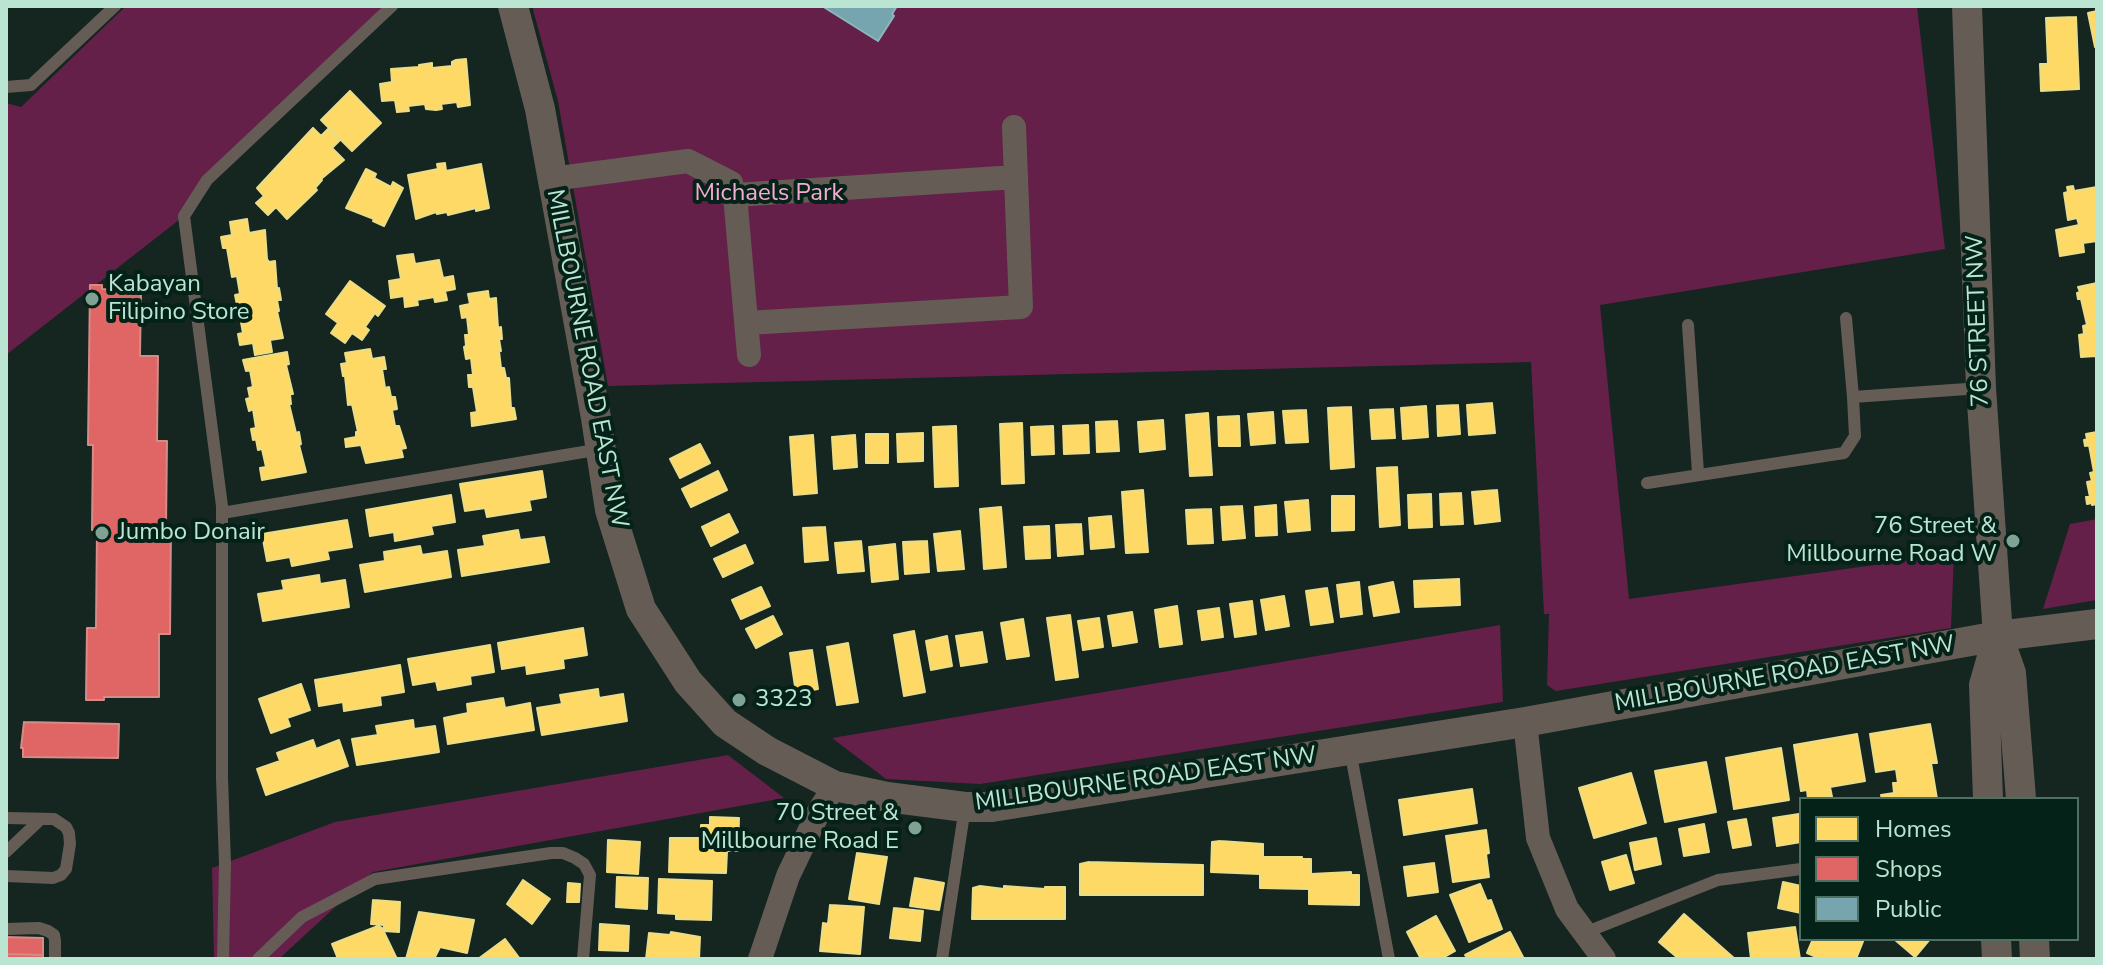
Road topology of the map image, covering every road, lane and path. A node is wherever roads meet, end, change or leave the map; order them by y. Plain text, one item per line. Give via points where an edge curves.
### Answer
1 (115, 6) edge
2 (392, 6) edge
3 (513, 6) edge
4 (1967, 6) edge
5 (6, 87) edge
6 (1014, 127) dead end
7 (1016, 177) junction
8 (552, 179) junction
9 (735, 195) junction
10 (1846, 318) dead end
11 (747, 323) junction
12 (1688, 325) dead end
13 (749, 355) dead end
14 (1981, 388) junction
15 (1853, 397) junction
16 (601, 449) junction
17 (1698, 473) junction
18 (1647, 483) dead end
19 (222, 513) junction
20 (2097, 624) edge
21 (1998, 636) junction
22 (1525, 722) junction
23 (1350, 749) junction
24 (835, 786) junction
25 (1988, 797) edge
26 (2021, 797) edge
27 (965, 807) junction
28 (6, 818) edge
29 (41, 819) junction
30 (6, 852) edge
31 (1799, 869) edge
32 (6, 876) edge
33 (6, 929) edge
34 (1584, 933) junction
35 (55, 959) edge
36 (223, 959) edge
37 (258, 959) edge
38 (583, 959) edge
39 (760, 959) edge
40 (942, 959) edge
41 (1389, 959) edge
42 (1604, 959) edge

1 - 5 lane via 31,85
2 - 19 lane via 207,180 184,216
3 - 8 street, MILLBOURNE ROAD EAST NW
4 - 14 street, 76 STREET NW
6 - 7 street
7 - 9 street
7 - 11 street via 1021,307
8 - 9 street via 688,161 731,183
8 - 16 street, MILLBOURNE ROAD EAST NW
9 - 11 street
10 - 15 lane
11 - 13 street
12 - 17 lane
14 - 15 lane
14 - 21 street, 76 STREET NW
15 - 17 lane via 1855,436 1844,453
16 - 19 lane
16 - 24 street, MILLBOURNE ROAD EAST NW via 610,510 641,609 688,682 725,723
17 - 18 lane
19 - 36 lane
20 - 21 street, MILLBOURNE ROAD EAST NW
21 - 22 street, MILLBOURNE ROAD EAST NW
21 - 25 street, 76 STREET NW via 1984,685
21 - 26 street, 76 STREET NW via 2011,673
22 - 23 street, MILLBOURNE ROAD EAST NW
22 - 34 street via 1538,838 1567,909
23 - 27 street, MILLBOURNE ROAD EAST NW via 992,807
23 - 41 lane
24 - 27 street, MILLBOURNE ROAD EAST NW
24 - 39 street via 788,876
27 - 40 lane
28 - 29 lane
29 - 30 lane
29 - 32 lane via 62,822 69,833 66,869 53,878
31 - 34 lane via 1718,880
33 - 35 lane via 39,928 54,935
34 - 42 street
37 - 38 lane via 302,917 375,879 563,853 584,864 590,875

